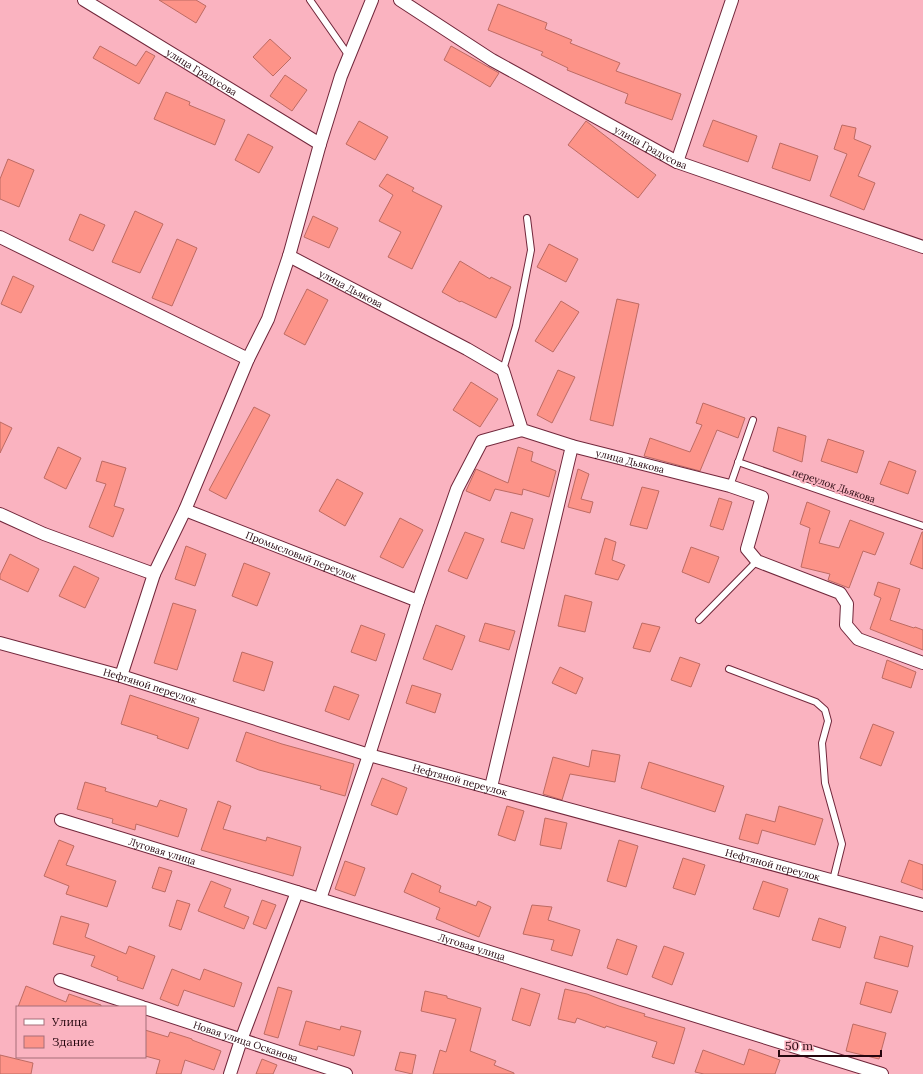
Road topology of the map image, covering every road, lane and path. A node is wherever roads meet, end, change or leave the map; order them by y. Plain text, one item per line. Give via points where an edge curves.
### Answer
1 (84, 0) edge
2 (310, 0) edge
3 (372, 0) edge
4 (400, 0) edge
5 (732, 0) edge
6 (349, 56) junction
7 (320, 144) junction
8 (677, 162) junction
9 (527, 218) dead end
10 (0, 237) edge
11 (923, 247) edge
12 (289, 256) junction
13 (248, 359) junction
14 (503, 370) junction
15 (753, 420) dead end
16 (522, 430) junction
17 (572, 446) junction
18 (738, 462) junction
19 (730, 486) junction
20 (185, 510) junction
21 (0, 514) edge
22 (923, 526) edge
23 (757, 561) junction
24 (154, 574) junction
25 (418, 601) junction
26 (699, 620) dead end
27 (0, 644) edge
28 (923, 663) edge
29 (729, 669) dead end
30 (121, 676) junction
31 (369, 755) junction
32 (491, 787) junction
33 (61, 820) dead end
34 (833, 880) junction
35 (297, 892) junction
36 (320, 899) junction
37 (923, 905) edge
38 (60, 980) dead end
39 (139, 1006) edge
40 (146, 1008) edge
41 (241, 1040) junction
42 (230, 1074) edge
43 (346, 1074) edge
44 (882, 1074) edge

1 - 7 street, улица Градусова
2 - 6 lane
3 - 6 street
4 - 8 street, улица Градусова via 492,60
5 - 8 street
6 - 7 street
7 - 12 street
8 - 11 street, улица Градусова
9 - 14 lane via 532,250 516,326
10 - 13 street
12 - 13 street via 268,319
12 - 14 street, улица Дьякова
13 - 20 street
14 - 16 street
15 - 18 lane
16 - 17 street, улица Дьякова
16 - 25 street via 482,441 457,489
17 - 19 street, улица Дьякова
17 - 32 street
18 - 19 lane
18 - 22 lane, переулок Дьякова
19 - 23 street, улица Дьякова via 762,497 747,550
20 - 24 street
20 - 25 street, Промысловый переулок
21 - 24 street via 44,534
23 - 26 lane
23 - 28 street via 840,593 847,604 846,625 858,639
24 - 30 street
25 - 31 street
27 - 30 street, Нефтяной переулок
29 - 34 lane via 816,702 825,710 828,721 822,743 825,783 842,844
30 - 31 street, Нефтяной переулок
31 - 32 street, Нефтяной переулок
31 - 36 street
32 - 34 street, Нефтяной переулок
33 - 35 street, Луговая улица
34 - 37 street, Нефтяной переулок
35 - 36 street, Луговая улица
35 - 41 street
36 - 44 street, Луговая улица
38 - 39 street
40 - 41 street, Новая улица Осканова
41 - 42 street
41 - 43 street, Новая улица Осканова

